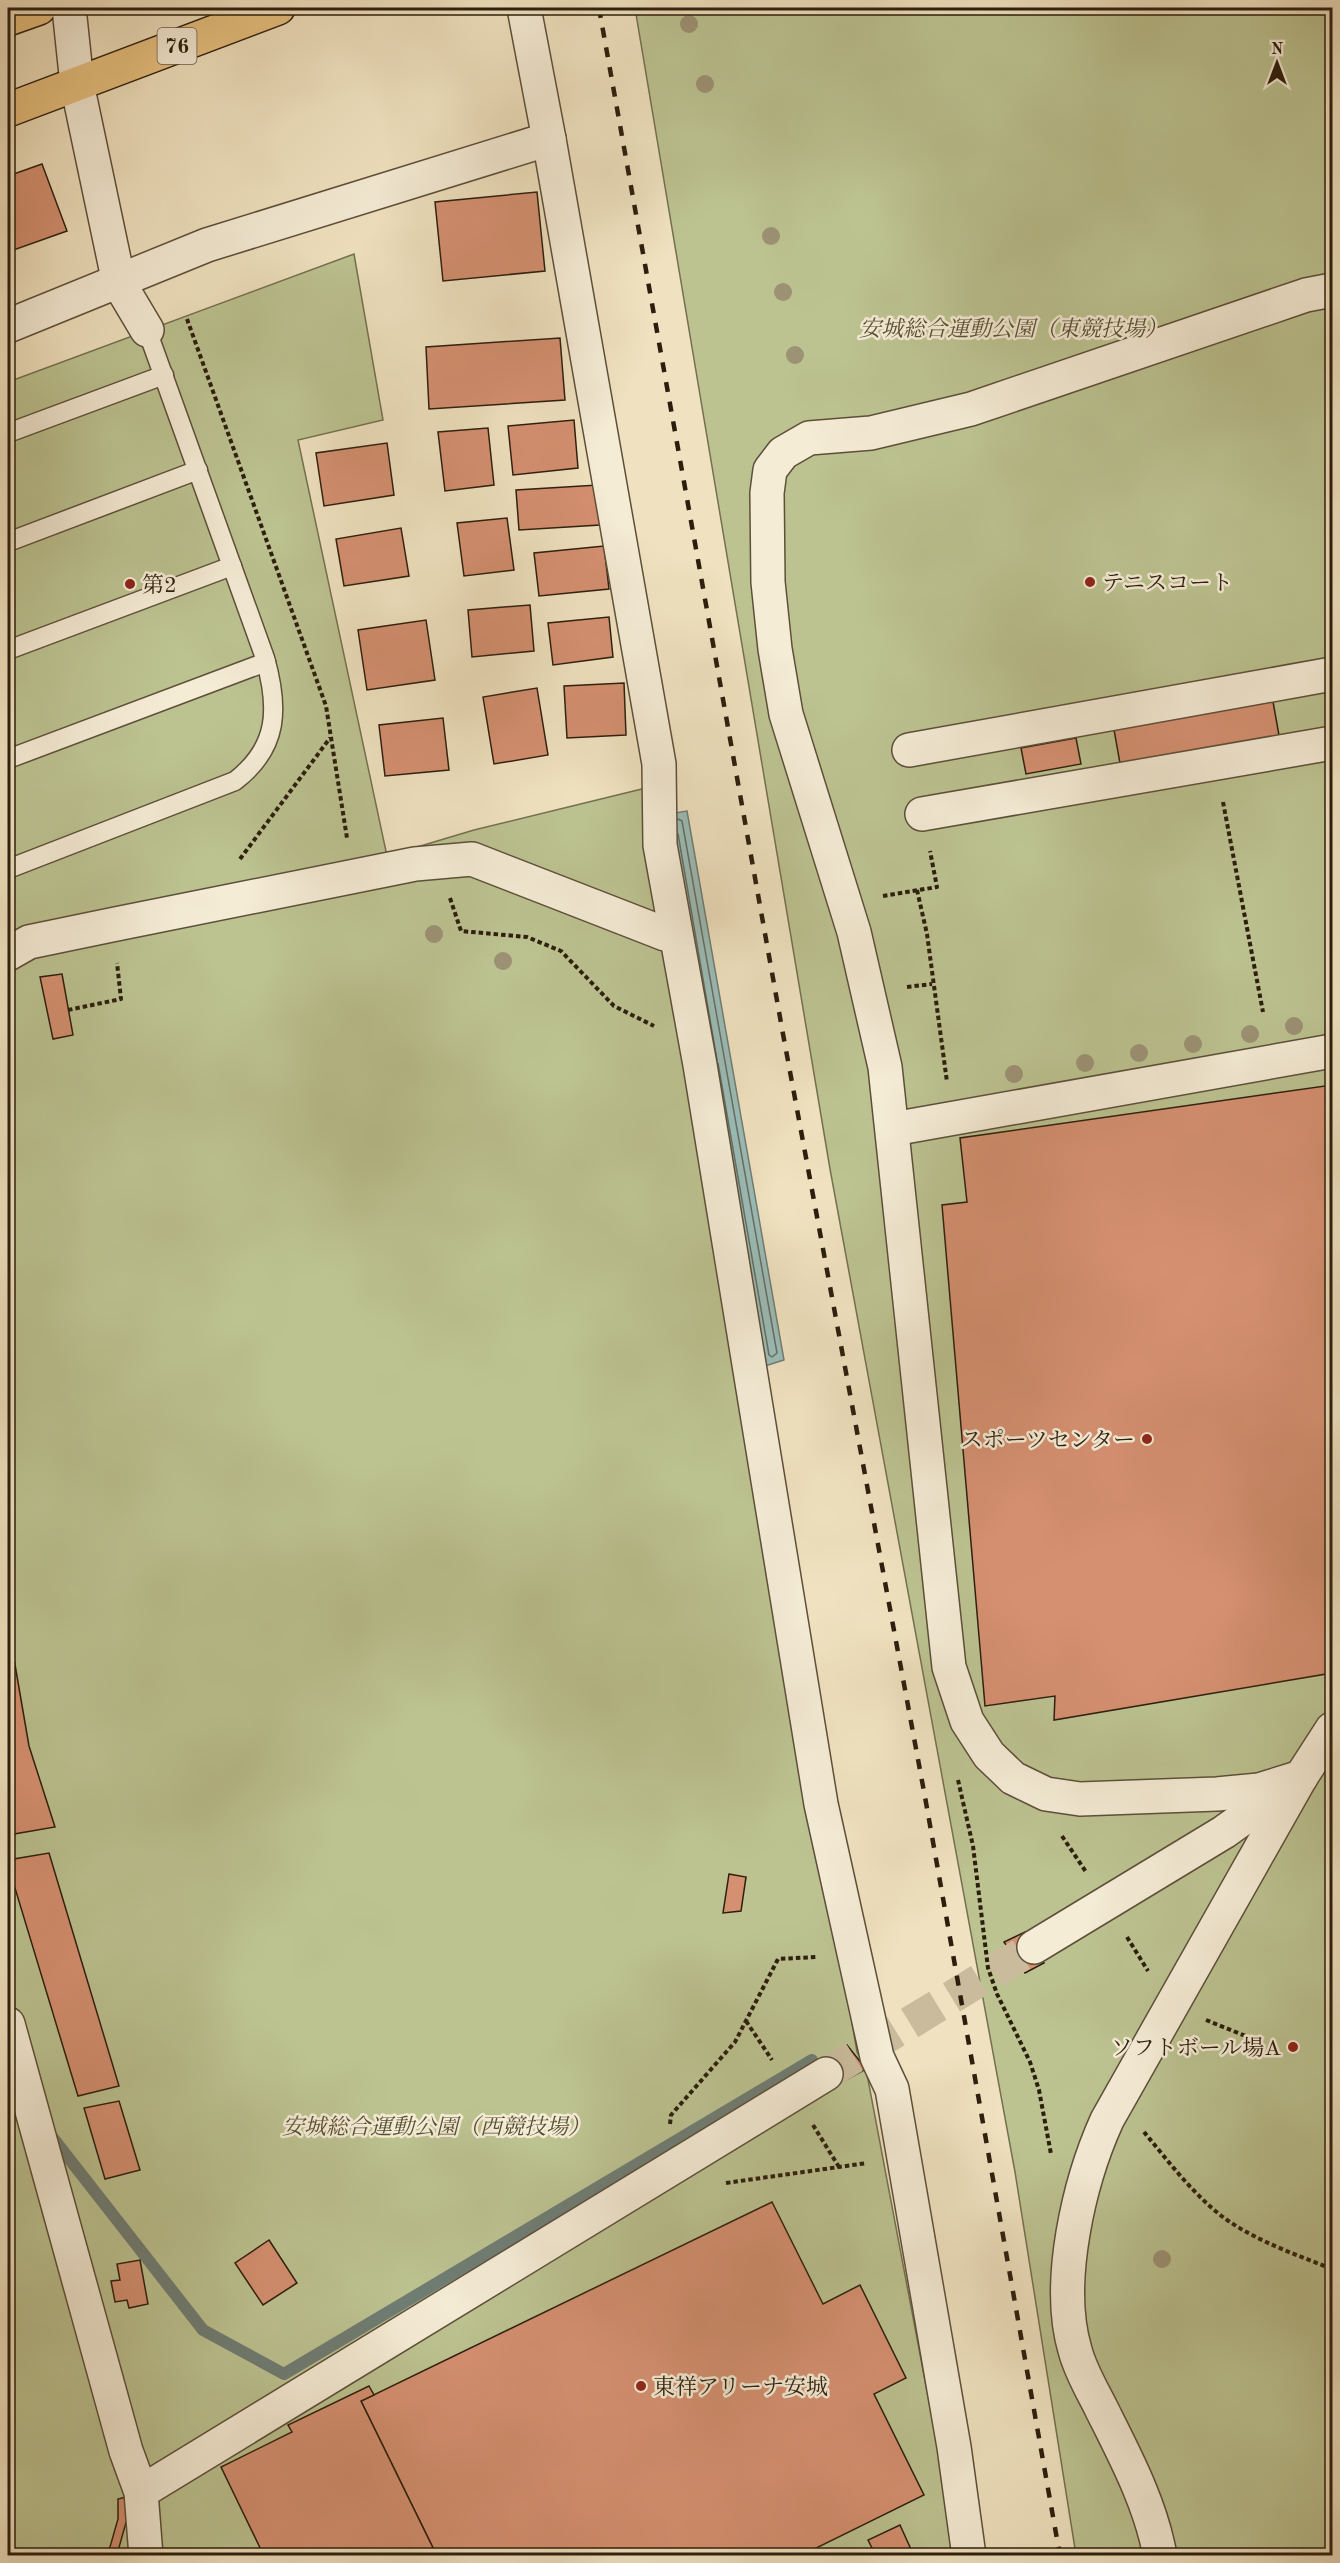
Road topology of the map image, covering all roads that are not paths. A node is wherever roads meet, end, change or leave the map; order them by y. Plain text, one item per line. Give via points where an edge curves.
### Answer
1 (39, 8) edge
2 (69, 8) edge
3 (278, 8) edge
4 (524, 8) edge
5 (8, 19) edge
6 (76, 84) junction
7 (8, 110) edge
8 (549, 139) junction
9 (119, 283) junction
10 (1332, 290) edge
11 (8, 326) edge
12 (147, 330) joint
13 (164, 375) junction
14 (8, 433) edge
15 (198, 470) junction
16 (8, 542) edge
17 (232, 566) junction
18 (8, 650) edge
19 (266, 662) junction
20 (1332, 674) edge
21 (1332, 743) edge
22 (909, 750) dead end
23 (8, 759) edge
24 (922, 814) dead end
25 (8, 869) edge
26 (665, 934) dead end
27 (8, 954) edge
28 (1332, 1051) edge
29 (893, 1129) junction
30 (1332, 1729) edge
31 (1301, 1777) junction
32 (1034, 1947) tunnel mouth
33 (8, 2024) edge
34 (826, 2074) tunnel mouth
35 (141, 2492) junction
36 (146, 2556) edge
37 (969, 2556) edge
38 (1160, 2556) edge

1 - 5 main road
2 - 6 street
3 - 6 main road, 76
4 - 8 street
6 - 7 main road, 76
6 - 9 street
8 - 9 street via 207,245
8 - 37 street via 659,764 660,845 700,1065 821,1804 877,2057 892,2089
9 - 11 street
9 - 12 street
10 - 29 street via 1306,295 971,409 871,433 809,438 783,453 770,470 768,582 786,714 854,932 885,1067
12 - 13 lane
13 - 14 lane
13 - 15 lane
15 - 16 lane
15 - 17 lane
17 - 18 lane
17 - 19 lane
19 - 23 lane
19 - 25 lane via 275,709 273,720 262,750 244,775
20 - 22 street
21 - 24 street
26 - 27 street via 472,859 415,864 29,942
28 - 29 street
29 - 31 street via 949,1667 967,1721 989,1755 1012,1778 1046,1794 1080,1799 1217,1794 1259,1790
30 - 31 street
31 - 32 street via 1224,1832
31 - 38 street via 1118,2098 1093,2150 1068,2262 1068,2307 1074,2350 1141,2495
33 - 35 street via 126,2451
34 - 35 street
35 - 36 street

